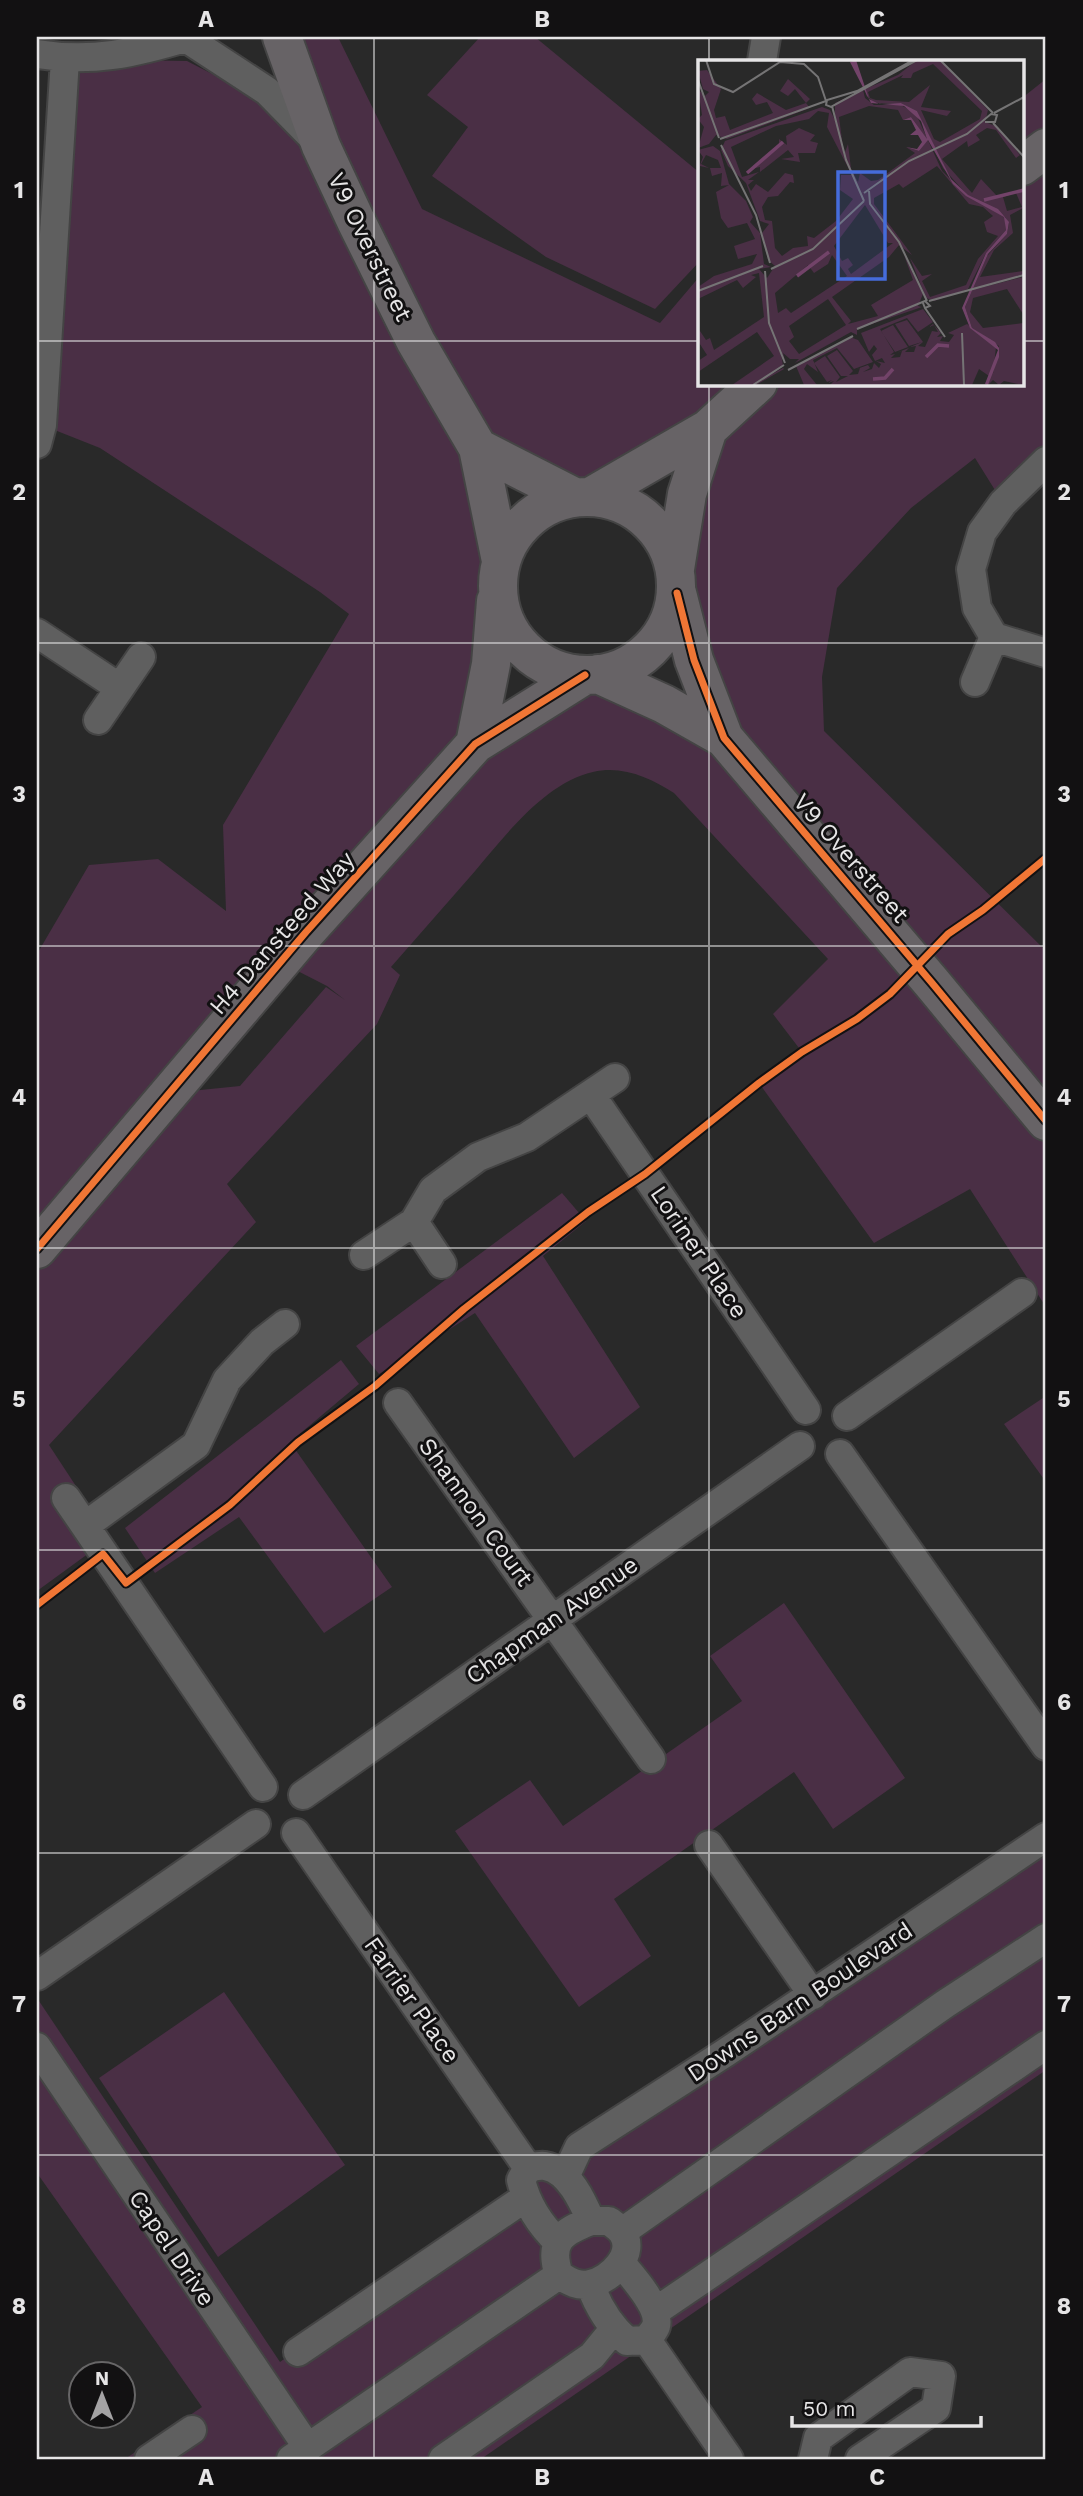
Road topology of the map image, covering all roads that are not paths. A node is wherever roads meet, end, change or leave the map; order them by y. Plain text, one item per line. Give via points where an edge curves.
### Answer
1 (187, 37) edge
2 (282, 37) edge
3 (766, 37) edge
4 (37, 54) edge
5 (65, 59) junction
6 (762, 60) edge
7 (321, 146) junction
8 (1046, 148) edge
9 (1024, 164) edge
10 (45, 235) edge
11 (756, 385) edge
12 (708, 429) junction
13 (470, 434) junction
14 (37, 444) edge
15 (1046, 461) edge
16 (583, 497) junction
17 (500, 573) junction
18 (676, 581) junction
19 (37, 633) edge
20 (994, 637) junction
21 (1046, 653) edge
22 (141, 657) dead end
23 (592, 675) junction
24 (975, 682) dead end
25 (120, 688) junction
26 (98, 720) dead end
27 (724, 738) junction
28 (475, 744) junction
29 (615, 1078) dead end
30 (591, 1095) junction
31 (1046, 1121) edge
32 (414, 1222) junction
33 (37, 1249) edge
34 (364, 1255) dead end
35 (442, 1264) dead end
36 (1022, 1293) dead end
37 (285, 1324) dead end
38 (398, 1403) dead end
39 (806, 1410) junction
40 (847, 1416) junction
41 (800, 1446) junction
42 (840, 1454) junction
43 (66, 1498) dead end
44 (86, 1525) junction
45 (554, 1620) junction
46 (1046, 1746) edge
47 (651, 1759) dead end
48 (263, 1787) junction
49 (303, 1795) junction
50 (256, 1824) junction
51 (296, 1833) junction
52 (1046, 1837) edge
53 (709, 1845) dead end
54 (1046, 1938) edge
55 (37, 1976) edge
56 (813, 1995) junction
57 (1046, 2045) edge
58 (37, 2047) edge
59 (528, 2168) junction
60 (565, 2177) junction
61 (525, 2197) junction
62 (591, 2221) junction
63 (622, 2232) junction
64 (558, 2242) junction
65 (621, 2263) junction
66 (559, 2275) junction
67 (590, 2284) junction
68 (656, 2311) junction
69 (614, 2329) junction
70 (647, 2340) junction
71 (298, 2352) dead end
72 (192, 2430) dead end
73 (300, 2453) edge
74 (149, 2459) edge
75 (443, 2459) edge
76 (729, 2459) edge
77 (813, 2459) edge
78 (860, 2459) edge

1 - 5 street via 104,58
1 - 7 street via 267,91
2 - 7 street, V9 Overstreet
3 - 6 street
4 - 5 street
5 - 10 street
7 - 13 street, V9 Overstreet via 416,342
8 - 9 street
10 - 14 street via 42,425
11 - 12 street
12 - 16 street
12 - 18 street via 687,494
13 - 16 street
13 - 17 street, V9 Overstreet
15 - 20 street via 1003,503 982,532 971,569 977,608
16 - 17 street via 549,505 528,518 512,538
16 - 18 street via 621,503 646,518 665,541
17 - 23 street via 502,614 514,638 534,657 558,670
17 - 28 street via 491,664
18 - 23 street via 669,623 652,648 627,666
18 - 27 street, V9 Overstreet via 694,660
19 - 25 street
20 - 21 street
20 - 24 street
22 - 25 street
23 - 27 street, V9 Overstreet via 664,704
23 - 28 street, H4 Dansteed Way
25 - 26 street
27 - 31 street, V9 Overstreet
28 - 33 street, H4 Dansteed Way via 306,932
29 - 30 street
30 - 32 street via 527,1137 478,1157 433,1191
30 - 39 street, Loriner Place
32 - 34 street
32 - 35 street
36 - 40 street
37 - 44 street via 227,1380 196,1446
38 - 45 street, Shannon Court
39 - 40 street via 823,1403
39 - 41 street via 797,1423
40 - 42 street via 850,1440
41 - 42 street via 814,1457
41 - 45 street, Chapman Avenue
42 - 46 street
43 - 44 street
44 - 48 street
45 - 47 street, Shannon Court
45 - 49 street, Chapman Avenue
48 - 49 street via 285,1783
48 - 50 street via 252,1809
49 - 51 street via 308,1813
50 - 51 street via 274,1837
50 - 55 street
51 - 59 street, Farrier Place
52 - 56 street, Downs Barn Boulevard
53 - 56 street
54 - 63 street via 934,2011
56 - 60 street, Downs Barn Boulevard via 579,2147
57 - 68 street
58 - 73 street, Capel Drive
59 - 60 street via 547,2166
59 - 61 street via 521,2180
60 - 62 street
61 - 64 street via 543,2228
61 - 71 street
62 - 63 street via 609,2221
62 - 64 street via 570,2229
63 - 65 street via 627,2246
64 - 66 street via 553,2258
65 - 67 street via 609,2277
65 - 68 street
66 - 67 street via 575,2284
66 - 73 street
67 - 69 street via 597,2305
68 - 70 street via 656,2326
69 - 70 street via 627,2342
69 - 75 street via 592,2356
70 - 76 street
72 - 74 street
77 - 78 street via 818,2438 910,2372 941,2376 936,2408

